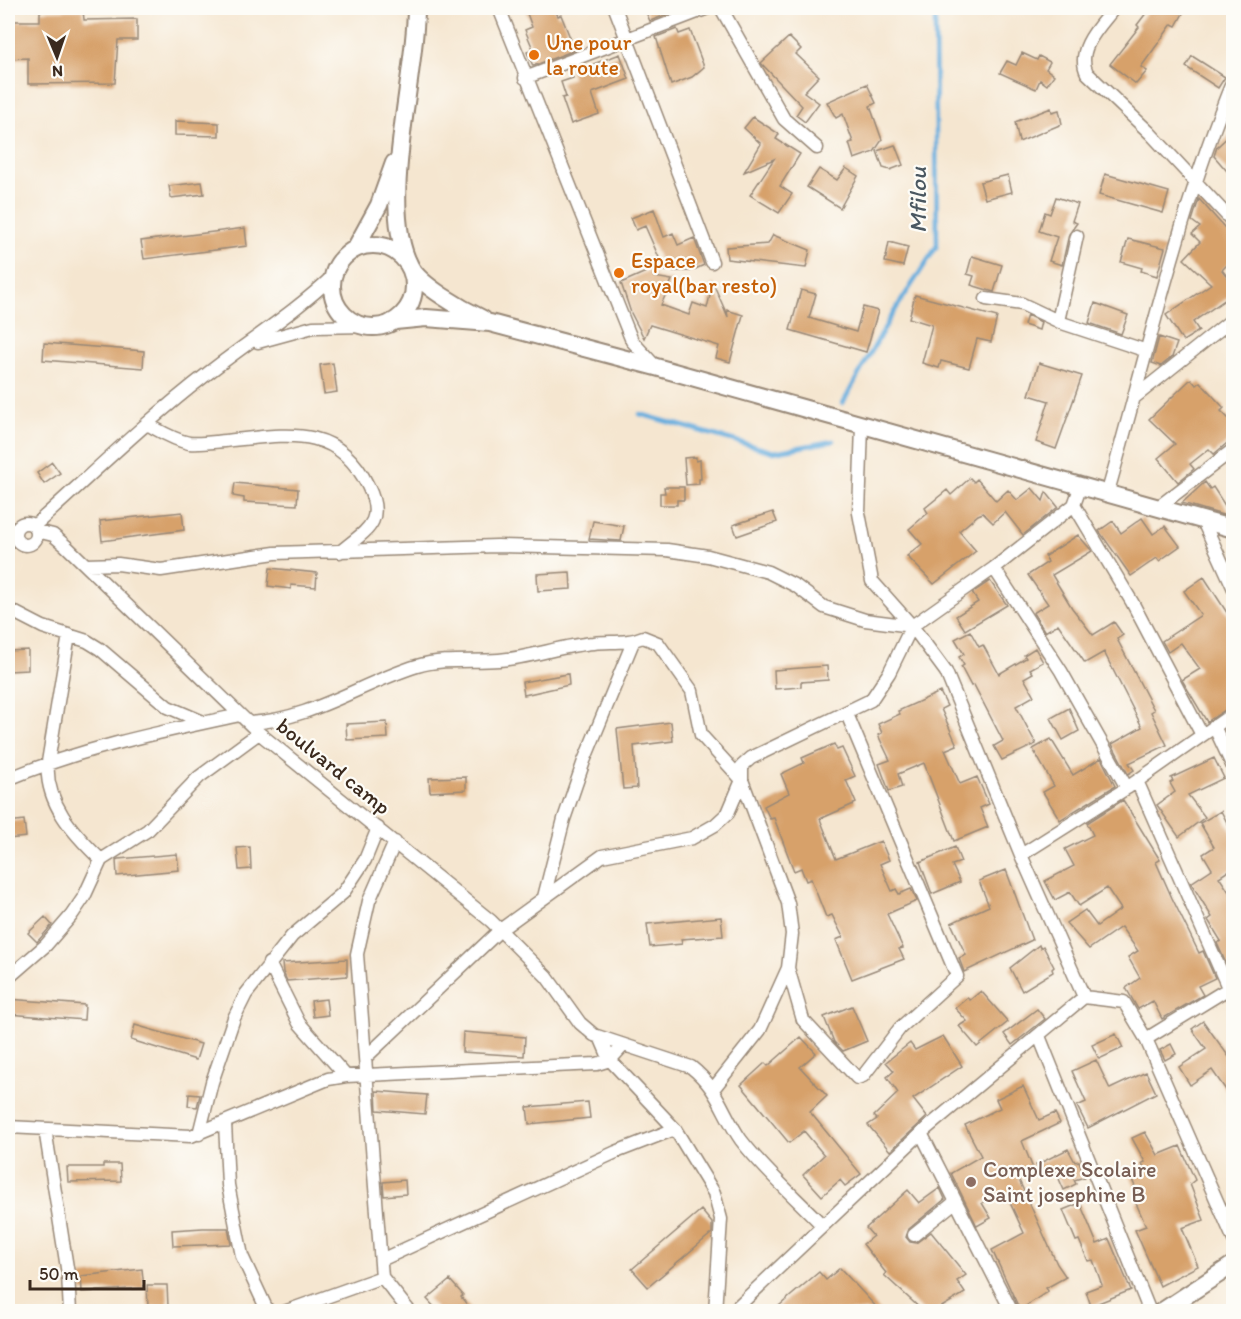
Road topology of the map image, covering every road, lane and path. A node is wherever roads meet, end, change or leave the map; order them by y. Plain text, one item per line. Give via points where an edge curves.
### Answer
1 (416, 8) edge
2 (499, 8) edge
3 (615, 8) edge
4 (708, 8) edge
5 (721, 8) edge
6 (1114, 8) edge
7 (627, 38) junction
8 (525, 78) junction
9 (1233, 78) edge
10 (402, 139) junction
11 (817, 148) dead end
12 (1195, 181) junction
13 (1233, 223) edge
14 (1077, 236) dead end
15 (355, 249) junction
16 (712, 262) dead end
17 (410, 268) junction
18 (333, 276) junction
19 (986, 299) dead end
20 (1233, 318) edge
21 (395, 321) junction
22 (1058, 321) junction
23 (490, 323) junction
24 (367, 326) junction
25 (245, 346) junction
26 (1144, 350) junction
27 (656, 367) junction
28 (1135, 397) junction
29 (147, 424) junction
30 (862, 426) junction
31 (1233, 449) edge
32 (1080, 488) junction
33 (1107, 495) junction
34 (1074, 505) junction
35 (1157, 508) junction
36 (1203, 521) junction
37 (36, 528) junction
38 (1233, 529) edge
39 (12, 546) edge
40 (340, 552) junction
41 (86, 565) junction
42 (994, 568) junction
43 (1233, 588) edge
44 (8, 609) edge
45 (912, 626) junction
46 (69, 635) junction
47 (633, 642) junction
48 (1233, 712) edge
49 (847, 714) junction
50 (244, 719) junction
51 (205, 722) junction
52 (1214, 726) junction
53 (259, 733) junction
54 (1202, 735) junction
55 (48, 762) junction
56 (1233, 769) edge
57 (8, 779) edge
58 (742, 780) junction
59 (1132, 785) junction
60 (378, 828) junction
61 (395, 842) junction
62 (1021, 855) junction
63 (101, 860) junction
64 (544, 897) junction
65 (500, 930) junction
66 (269, 963) junction
67 (788, 968) junction
68 (8, 978) edge
69 (1231, 986) edge
70 (1084, 997) junction
71 (1233, 1001) edge
72 (1039, 1036) junction
73 (601, 1039) junction
74 (1146, 1039) junction
75 (623, 1046) junction
76 (365, 1058) junction
77 (610, 1060) junction
78 (366, 1073) junction
79 (346, 1076) junction
80 (714, 1088) junction
81 (225, 1123) junction
82 (8, 1127) edge
83 (45, 1129) junction
84 (675, 1129) junction
85 (921, 1133) junction
86 (199, 1134) junction
87 (955, 1202) junction
88 (822, 1225) junction
89 (914, 1235) dead end
90 (1233, 1240) edge
91 (381, 1260) junction
92 (1233, 1264) edge
93 (382, 1277) junction
94 (70, 1311) edge
95 (268, 1311) edge
96 (284, 1311) edge
97 (410, 1311) edge
98 (715, 1311) edge
99 (732, 1311) edge
100 (1012, 1311) edge
101 (1150, 1311) edge
102 (1161, 1311) edge

1 - 10 main road via 416,39
2 - 8 street
3 - 7 street
4 - 7 street
5 - 11 street via 784,119
6 - 12 street via 1088,43 1083,66 1093,81
7 - 8 street
7 - 16 street
8 - 27 street via 632,340
9 - 12 street
10 - 15 main road via 380,205
10 - 17 main road via 397,198 401,238
12 - 13 street
12 - 26 street
14 - 22 street
15 - 17 main road via 380,245 392,249
15 - 18 main road via 345,256
17 - 21 main road via 414,291 404,313
17 - 23 main road via 455,305
18 - 24 main road via 332,289 339,308 354,322
18 - 25 street via 287,317
19 - 22 street via 1010,301
20 - 28 street
21 - 23 main road via 426,318
21 - 24 main road
22 - 26 street
23 - 27 main road
24 - 25 street via 313,327
25 - 29 street
26 - 28 street
27 - 30 main road
28 - 33 street
29 - 37 street
29 - 40 street via 188,442 297,434 333,445 360,469 376,510 370,527
30 - 32 main road
30 - 45 street via 859,513 872,581
31 - 35 street
32 - 33 main road
32 - 34 street
33 - 35 main road
34 - 42 street
34 - 54 street via 1132,602
35 - 36 main road
36 - 38 main road
36 - 43 street
37 - 39 street via 31,544
37 - 39 street via 25,522 20,524
37 - 41 street, boulvard camp via 53,535
40 - 41 street via 275,553 161,570 118,564
40 - 45 street via 528,545 689,552 768,572 824,607 864,620
41 - 50 street, boulvard camp
42 - 45 street
42 - 59 street
44 - 46 street
45 - 49 street via 871,700
45 - 62 street via 946,672
46 - 51 street via 100,649 168,707
46 - 55 street
47 - 50 street via 592,643 500,660 417,666 307,713 271,722
47 - 58 street via 644,637 658,643 692,691 701,735
47 - 64 street via 584,761
48 - 52 street
49 - 58 street via 751,758 742,766
49 - 67 street via 957,976 900,1028 863,1076 857,1078 803,1020
50 - 51 street
50 - 53 street, boulvard camp
51 - 55 street
52 - 54 street
52 - 56 street
53 - 60 street, boulvard camp
53 - 63 street via 199,777 147,830
54 - 59 street
55 - 57 street
55 - 63 street via 51,792 65,821
58 - 64 street via 728,813 715,825 692,838 602,856
58 - 67 street via 788,903 792,934
59 - 62 street
59 - 69 street
60 - 61 street, boulvard camp
60 - 66 street via 365,860 344,893 292,936
61 - 65 street, boulvard camp
61 - 76 street via 369,901 359,936 358,981
62 - 70 street
63 - 68 street via 84,897 70,916 46,945
64 - 65 street
65 - 73 street, boulvard camp via 547,977 580,1023
65 - 76 street
66 - 79 street via 299,1023
66 - 86 street via 234,1018
67 - 80 street via 760,1030
69 - 71 street
69 - 74 street
70 - 72 street
70 - 74 street via 1124,1002
72 - 85 street
72 - 101 street
73 - 75 street
73 - 77 street
74 - 90 street
75 - 77 street
75 - 80 street via 691,1067
76 - 78 street
77 - 78 street via 597,1064
77 - 84 street
78 - 79 street
78 - 91 street
79 - 81 street via 328,1079
80 - 88 street via 747,1147
81 - 86 street
81 - 95 street via 228,1185 242,1256
82 - 83 street
83 - 86 street
83 - 94 street via 67,1265
84 - 91 street via 616,1152
84 - 98 street via 720,1208
85 - 87 street
85 - 88 street
87 - 89 street
87 - 100 street
88 - 99 street
91 - 93 street
92 - 102 main road
93 - 96 street
93 - 97 street

